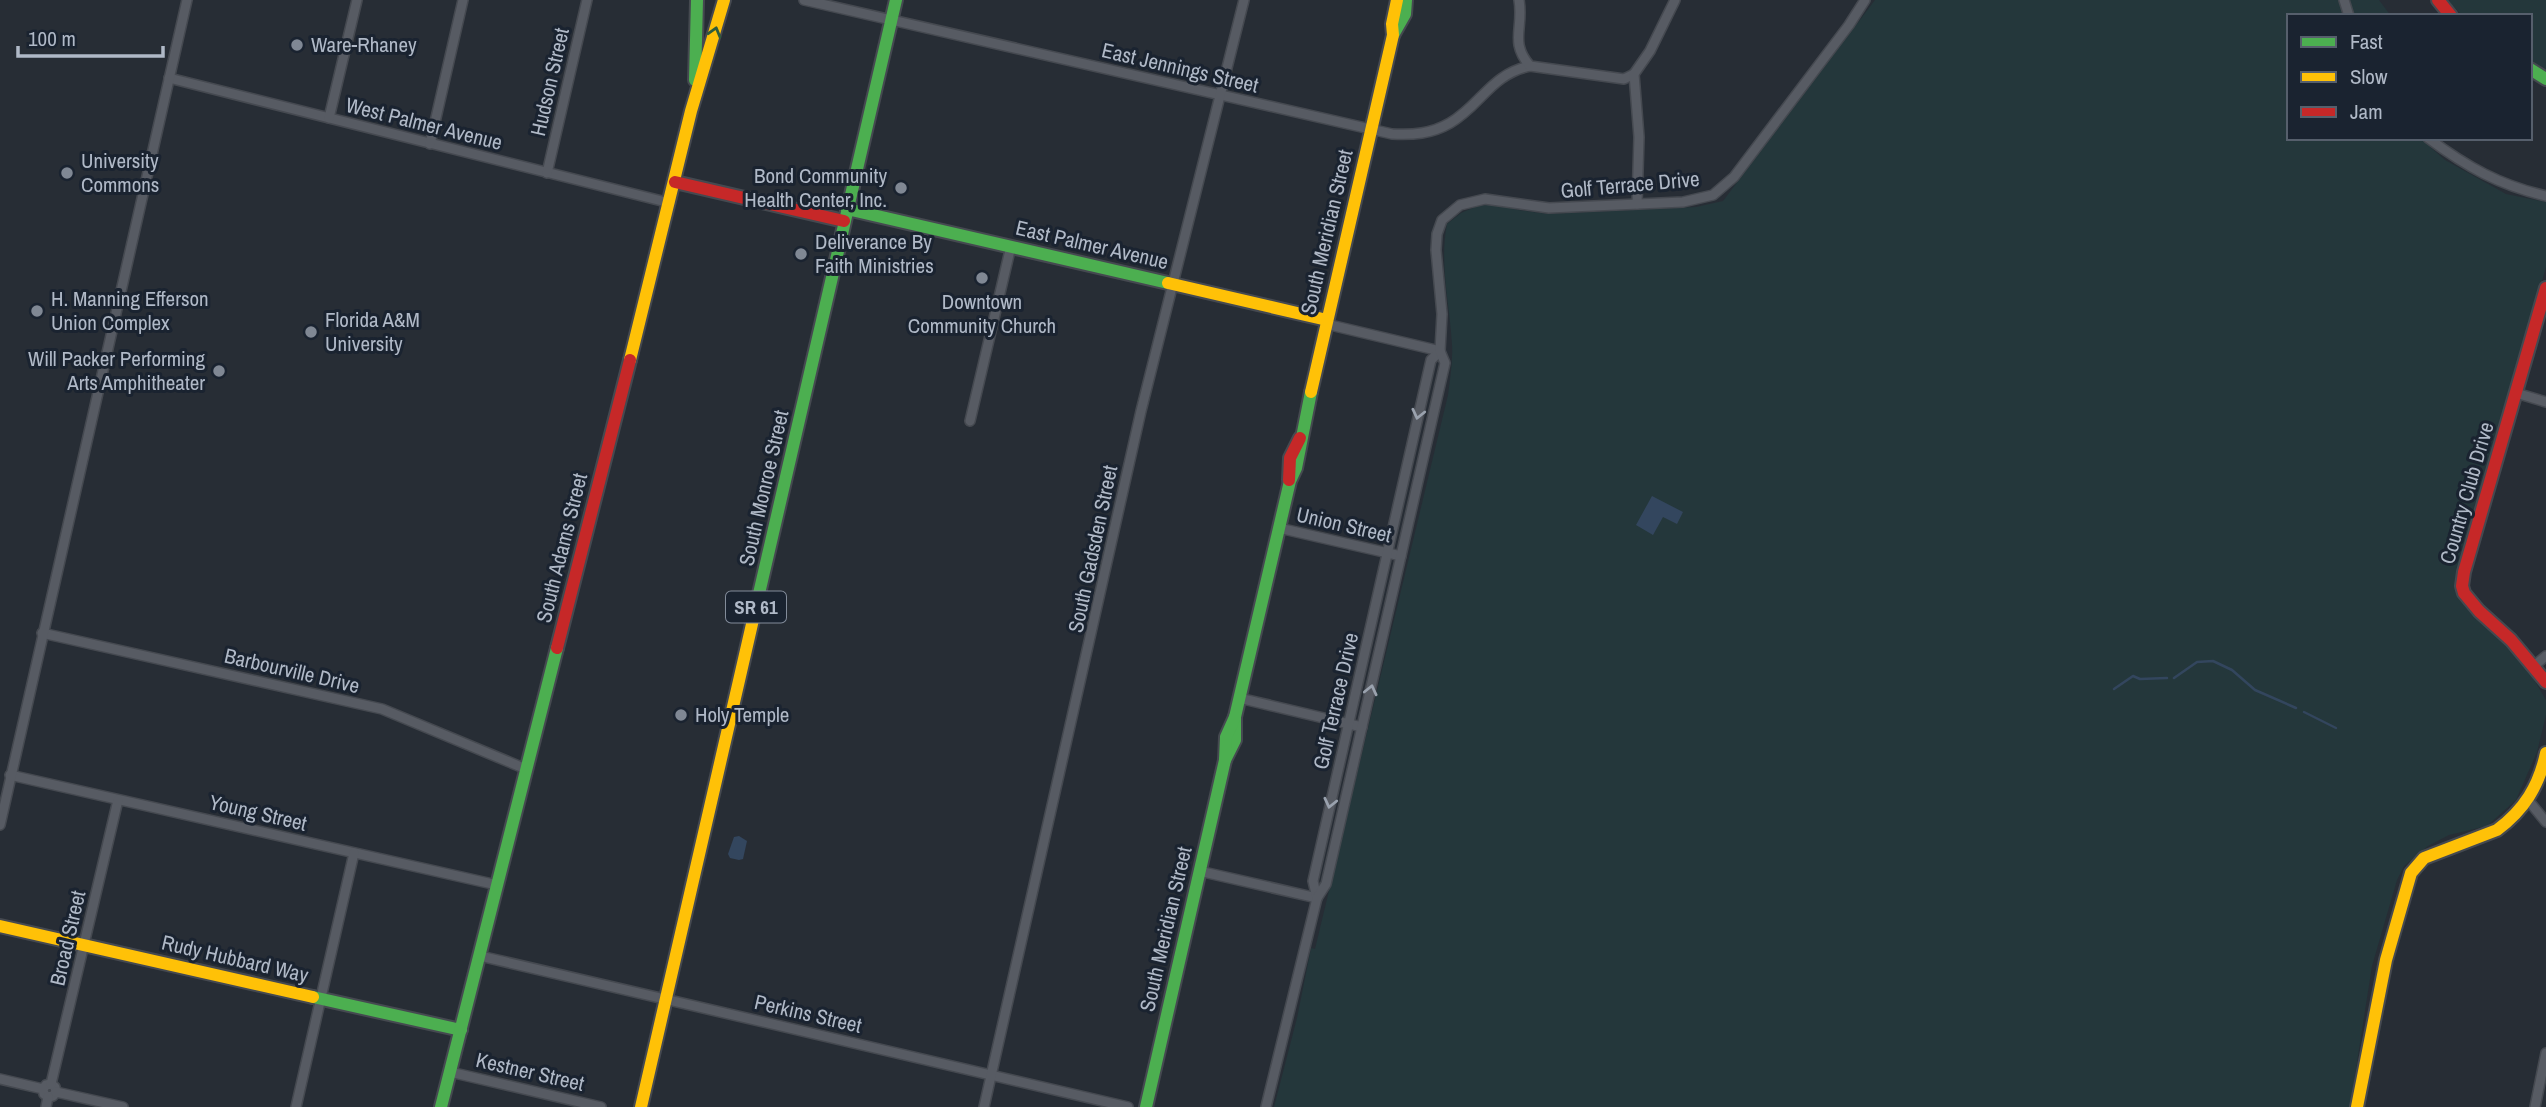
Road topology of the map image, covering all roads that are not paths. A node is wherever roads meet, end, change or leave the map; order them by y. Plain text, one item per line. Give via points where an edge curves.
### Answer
1 (187, 0) edge
2 (357, 0) edge
3 (463, 0) edge
4 (587, 0) edge
5 (697, 0) edge
6 (723, 0) edge
7 (804, 0) edge
8 (896, 0) edge
9 (1244, 0) edge
10 (1397, 0) edge
11 (1406, 0) edge
12 (1519, 0) edge
13 (1675, 0) edge
14 (1865, 0) edge
15 (2438, 0) edge
16 (2449, 14) edge
17 (891, 20) junction
18 (1393, 35) junction
19 (1530, 66) junction
20 (1634, 74) junction
21 (169, 78) junction
22 (1221, 96) junction
23 (691, 111) junction
24 (329, 118) junction
25 (1370, 130) junction
26 (2431, 140) edge
27 (430, 144) junction
28 (547, 173) junction
29 (675, 182) junction
30 (2546, 196) edge
31 (670, 203) junction
32 (1637, 204) junction
33 (846, 215) junction
34 (1012, 246) junction
35 (1174, 283) junction
36 (2546, 288) edge
37 (1327, 322) junction
38 (1440, 351) junction
39 (2516, 393) junction
40 (2546, 402) edge
41 (970, 421) dead end
42 (1279, 528) junction
43 (1387, 553) junction
44 (1401, 556) junction
45 (42, 633) junction
46 (2546, 656) edge
47 (2534, 666) junction
48 (2546, 682) edge
49 (1240, 698) junction
50 (1348, 724) junction
51 (1362, 727) junction
52 (2546, 753) edge
53 (526, 769) junction
54 (10, 775) junction
55 (118, 800) junction
56 (2528, 800) junction
57 (2546, 822) edge
58 (0, 825) edge
59 (354, 853) junction
60 (1199, 871) junction
61 (497, 885) junction
62 (1317, 898) junction
63 (0, 926) edge
64 (85, 945) junction
65 (480, 956) junction
66 (321, 999) junction
67 (666, 1000) junction
68 (461, 1030) junction
69 (2546, 1053) edge
70 (450, 1072) junction
71 (991, 1075) junction
72 (0, 1079) edge
73 (50, 1090) junction
74 (46, 1107) edge
75 (124, 1107) edge
76 (296, 1107) edge
77 (441, 1107) edge
78 (601, 1107) edge
79 (641, 1107) edge
80 (984, 1107) edge
81 (1128, 1107) edge
82 (1146, 1107) edge
83 (1266, 1107) edge
84 (2357, 1107) edge
85 (2535, 1107) edge

1 - 21 street
2 - 24 street
3 - 27 street
4 - 28 street, Hudson Street
5 - 23 street
23 -> 6 street, South Adams Street
7 - 17 street, East Jennings Street
8 - 17 street, South Monroe Street / SR 61
9 - 22 street, South Gadsden Street
10 - 18 street, South Meridian Street
11 - 18 street, South Meridian Street via 1405,14
12 - 19 street via 1518,48
13 - 20 street
14 - 32 street, Golf Terrace Drive via 1734,177 1706,198
15 - 16 street
17 - 22 street, East Jennings Street
17 - 33 street, South Monroe Street / SR 61
18 - 25 street, South Meridian Street
19 - 20 street via 1624,79
19 - 25 street, East Jennings Street via 1501,78 1462,115 1438,129 1411,135
20 - 32 street via 1639,137
21 - 24 street, West Palmer Avenue
21 - 45 street
22 - 25 street, East Jennings Street
22 - 35 street, South Gadsden Street
23 - 29 street, South Adams Street
24 - 27 street, West Palmer Avenue
25 - 37 street, South Meridian Street
26 - 30 street via 2494,180
27 - 28 street, West Palmer Avenue
28 - 31 street, West Palmer Avenue
29 - 31 street, South Adams Street
29 - 33 street, East Palmer Avenue
31 - 53 street, South Adams Street
32 - 38 street, Golf Terrace Drive via 1549,208 1485,199 1468,201 1448,214 1439,226 1436,250
33 - 34 street, East Palmer Avenue
33 - 67 street, South Monroe Street / SR 61
34 - 35 street, East Palmer Avenue
34 - 41 street
35 - 37 street, East Palmer Avenue
35 - 71 street, South Gadsden Street
36 - 39 street, Country Club Drive
37 - 38 street, East Palmer Avenue
37 - 42 street, South Meridian Street via 1300,438 1291,450 1290,481
38 -> 43 street, Golf Terrace Drive via 1431,360
38 - 44 street, Golf Terrace Drive via 1446,363
39 - 40 street
39 - 47 street, Country Club Drive via 2462,586 2479,611
42 - 43 street, Union Street
42 - 49 street, South Meridian Street
43 - 44 street, Union Street
43 - 50 street, Golf Terrace Drive
51 -> 44 street, Golf Terrace Drive
45 - 53 street, Barbourville Drive via 382,709
45 - 54 street
46 - 47 street
47 - 48 street, Country Club Drive
49 - 50 street
49 - 60 street, South Meridian Street via 1223,743 1225,760
50 - 51 street
50 -> 62 street, Golf Terrace Drive via 1313,881
51 - 62 street, Golf Terrace Drive via 1326,884
52 - 56 street
53 - 61 street, South Adams Street
54 - 55 street, Young Street
54 - 58 street
55 - 59 street, Young Street
55 - 64 street, Broad Street
56 - 57 street
56 - 84 street via 2497,830 2422,858 2413,870 2381,974
59 - 61 street, Young Street
59 - 66 street
60 - 62 street
60 - 82 street, South Meridian Street
61 - 65 street, South Adams Street
62 - 83 street, Golf Terrace Drive
63 - 64 street, Rudy Hubbard Way
64 - 66 street, Rudy Hubbard Way
64 - 73 street, Broad Street
65 - 67 street, Perkins Street
65 - 68 street, South Adams Street
66 - 68 street, Rudy Hubbard Way
66 - 76 street
67 - 71 street, Perkins Street
67 - 79 street, South Monroe Street / SR 61
68 - 70 street, South Adams Street
69 - 85 street
70 - 77 street, South Adams Street
70 - 78 street, Kestner Street
71 - 80 street, South Gadsden Street
71 - 81 street, Perkins Street
72 - 73 street
73 - 74 street, Broad Street
73 - 75 street

